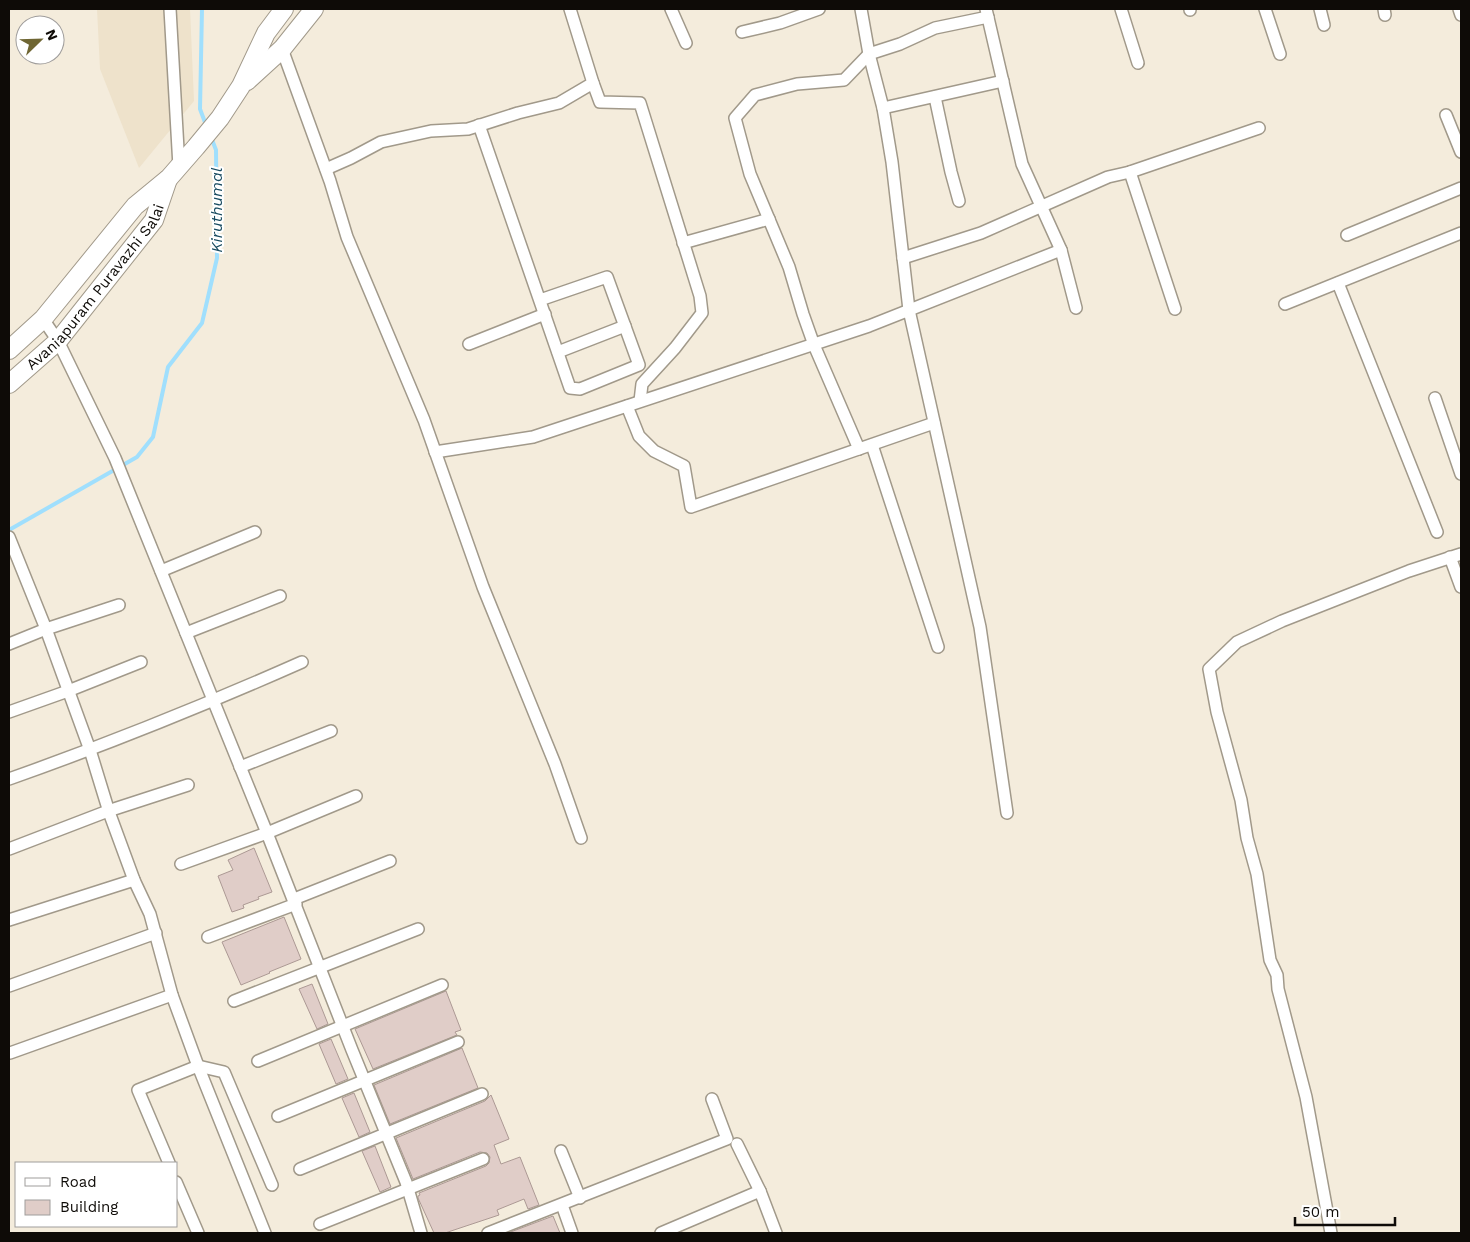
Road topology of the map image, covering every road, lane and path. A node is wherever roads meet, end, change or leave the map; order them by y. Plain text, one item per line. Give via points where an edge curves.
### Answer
1 (170, 9) edge
2 (284, 9) edge
3 (314, 9) edge
4 (570, 9) edge
5 (671, 9) edge
6 (819, 9) edge
7 (861, 9) edge
8 (1121, 9) edge
9 (1265, 9) edge
10 (1320, 9) edge
11 (1459, 9) edge
12 (987, 13) edge
13 (1461, 15) edge
14 (1324, 25) dead end
15 (742, 32) dead end
16 (686, 43) dead end
17 (282, 49) junction
18 (869, 54) junction
19 (1280, 54) dead end
20 (1138, 64) dead end
21 (1003, 81) junction
22 (593, 83) junction
23 (241, 86) junction
24 (935, 97) junction
25 (883, 108) junction
26 (1446, 115) dead end
27 (479, 125) junction
28 (1259, 128) dead end
29 (1461, 152) edge
30 (326, 169) junction
31 (1130, 172) junction
32 (174, 173) junction
33 (1461, 188) edge
34 (959, 201) dead end
35 (1041, 206) junction
36 (769, 219) junction
37 (1461, 233) edge
38 (1348, 235) dead end
39 (683, 243) junction
40 (1060, 250) junction
41 (902, 258) junction
42 (1338, 283) junction
43 (540, 300) junction
44 (1285, 304) dead end
45 (1076, 308) dead end
46 (1175, 309) dead end
47 (909, 310) junction
48 (545, 314) junction
49 (43, 319) junction
50 (625, 326) junction
51 (58, 341) junction
52 (469, 344) dead end
53 (814, 345) junction
54 (9, 350) edge
55 (558, 352) junction
56 (9, 384) edge
57 (1435, 398) dead end
58 (640, 401) junction
59 (627, 406) junction
60 (934, 423) junction
61 (872, 445) junction
62 (859, 449) junction
63 (435, 452) junction
64 (1461, 474) edge
65 (256, 532) dead end
66 (1437, 532) dead end
67 (9, 537) edge
68 (1456, 555) edge
69 (161, 572) junction
70 (1461, 587) edge
71 (280, 596) dead end
72 (119, 605) dead end
73 (46, 629) junction
74 (186, 633) junction
75 (9, 644) edge
76 (938, 647) dead end
77 (141, 662) dead end
78 (302, 662) dead end
79 (68, 691) junction
80 (214, 701) junction
81 (9, 712) edge
82 (331, 731) dead end
83 (90, 750) junction
84 (240, 766) junction
85 (9, 779) edge
86 (188, 785) dead end
87 (356, 796) dead end
88 (109, 812) junction
89 (1007, 813) dead end
90 (267, 833) junction
91 (581, 838) dead end
92 (9, 849) edge
93 (390, 861) dead end
94 (182, 864) dead end
95 (134, 880) junction
96 (294, 901) junction
97 (9, 920) edge
98 (418, 929) dead end
99 (156, 933) junction
100 (208, 937) dead end
101 (320, 968) junction
102 (442, 985) dead end
103 (9, 986) edge
104 (172, 995) junction
105 (234, 1002) dead end
106 (343, 1026) junction
107 (458, 1042) dead end
108 (10, 1053) dead end
109 (258, 1060) dead end
110 (198, 1066) junction
111 (365, 1081) junction
112 (482, 1094) dead end
113 (712, 1099) dead end
114 (278, 1116) dead end
115 (386, 1134) junction
116 (737, 1144) dead end
117 (561, 1151) dead end
118 (483, 1159) dead end
119 (168, 1162) edge
120 (300, 1170) dead end
121 (272, 1185) dead end
122 (178, 1187) edge
123 (408, 1188) junction
124 (760, 1191) junction
125 (580, 1198) junction
126 (562, 1205) junction
127 (320, 1224) dead end
128 (198, 1233) edge
129 (265, 1233) edge
130 (422, 1233) edge
131 (488, 1233) edge
132 (572, 1233) edge
133 (661, 1233) edge
134 (776, 1233) edge
135 (1331, 1233) edge

1 - 32 street
2 - 23 main road, Avaniapuram Puravazhi Salai via 266,33
3 - 17 main road, Avaniapuram Puravazhi Salai
4 - 22 street
5 - 16 street
6 - 15 street
7 - 18 street
8 - 20 street
9 - 19 street
10 - 14 street
11 - 13 street
12 - 18 street via 935,28
12 - 21 street
17 - 23 main road, Avaniapuram Puravazhi Salai
17 - 30 street
18 - 25 street
18 - 36 street via 844,80 797,84 755,95 735,118 750,174
21 - 24 street
21 - 35 street via 1022,164
22 - 27 street via 559,103
22 - 39 street via 600,102 640,103
23 - 32 main road, Avaniapuram Puravazhi Salai via 220,118
24 - 25 street
24 - 34 street
25 - 41 street
26 - 29 street
27 - 30 street via 381,142
27 - 43 street
28 - 31 street
30 - 63 street via 347,237
31 - 35 street via 1108,177
31 - 46 street
32 - 49 main road, Avaniapuram Puravazhi Salai via 135,206
32 - 51 main road, Avaniapuram Puravazhi Salai via 154,220
33 - 38 street
35 - 40 street
35 - 41 street via 981,233
36 - 39 street
36 - 53 street via 789,267
37 - 42 street
39 - 58 street via 700,296 702,313 642,384
40 - 45 street
40 - 47 street
41 - 47 street
42 - 44 street
42 - 66 street
43 - 48 street
43 - 50 street via 607,277
47 - 53 street
47 - 60 street
48 - 52 street
48 - 55 street
49 - 51 street
49 - 54 main road, Avaniapuram Puravazhi Salai
50 - 55 street
50 - 55 street via 639,365 580,389 570,388
51 - 56 main road, Avaniapuram Puravazhi Salai
51 - 69 street via 115,458
53 - 58 street
53 - 62 street
57 - 64 street
58 - 59 street
59 - 62 street via 639,436 654,451 684,466 691,507
59 - 63 street via 533,437
60 - 61 street
60 - 89 street via 980,626
61 - 62 street
61 - 76 street
63 - 91 street via 483,587
65 - 69 street
67 - 73 street
68 - 70 street
68 - 135 street via 1282,621 1237,642 1209,669 1257,874 1270,960 1277,975 1306,1096
69 - 74 street
71 - 74 street
72 - 73 street
73 - 75 street
73 - 79 street
74 - 80 street
77 - 79 street
78 - 80 street
79 - 81 street
79 - 83 street
80 - 83 street
80 - 84 street
82 - 84 street
83 - 85 street
83 - 88 street
84 - 90 street
86 - 88 street
87 - 90 street
88 - 92 street
88 - 95 street
90 - 94 street
90 - 96 street
93 - 96 street
95 - 97 street
95 - 99 street
96 - 100 street
96 - 101 street
98 - 101 street
99 - 103 street
99 - 104 street
101 - 105 street
101 - 106 street
102 - 106 street
104 - 108 street
104 - 110 street
106 - 109 street
106 - 111 street
107 - 111 street
110 - 119 street via 138,1090
110 - 121 street via 224,1072
110 - 129 street
111 - 114 street
111 - 115 street
112 - 115 street
113 - 125 street via 727,1139
115 - 120 street
115 - 123 street
116 - 124 street
117 - 125 street
118 - 123 street
122 - 128 street
123 - 127 street
123 - 130 street
124 - 133 street
124 - 134 street
125 - 126 street
126 - 131 street
126 - 132 street

